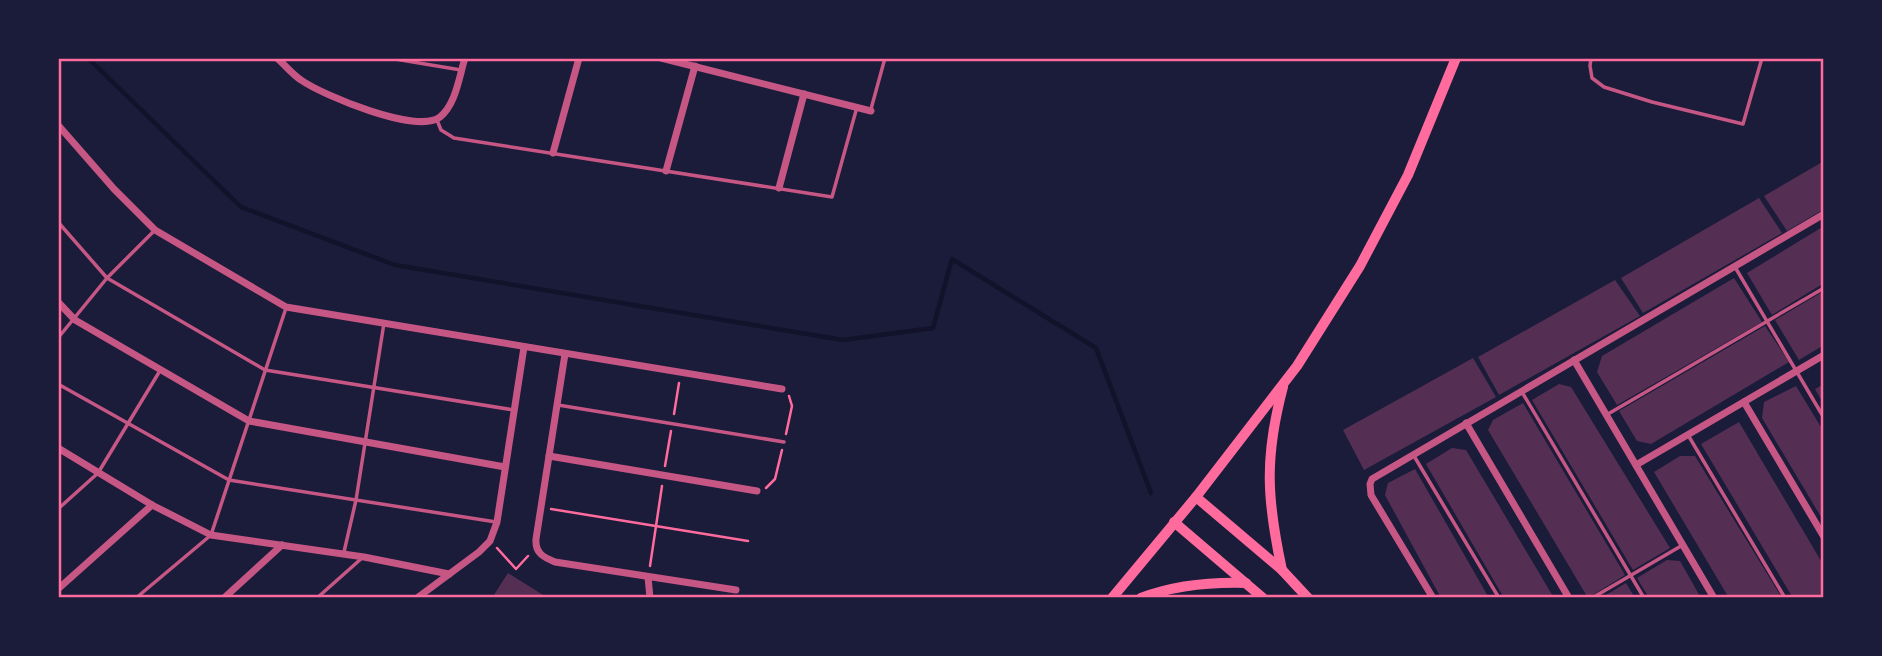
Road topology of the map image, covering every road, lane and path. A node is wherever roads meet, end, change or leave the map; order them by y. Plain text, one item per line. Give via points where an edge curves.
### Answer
1 (277, 58) edge
2 (389, 58) edge
3 (465, 58) edge
4 (579, 58) edge
5 (661, 58) edge
6 (885, 58) edge
7 (1456, 58) edge
8 (1591, 58) edge
9 (1762, 58) edge
10 (695, 66) junction
11 (461, 70) junction
12 (804, 94) junction
13 (856, 107) junction
14 (871, 111) joint
15 (437, 120) junction
16 (60, 130) edge
17 (553, 153) junction
18 (666, 171) junction
19 (779, 188) junction
20 (1824, 214) edge
21 (58, 222) edge
22 (155, 230) junction
23 (1735, 267) junction
24 (107, 278) junction
25 (1824, 288) edge
26 (58, 302) edge
27 (286, 307) junction
28 (75, 320) junction
29 (1767, 321) junction
30 (384, 323) junction
31 (58, 338) edge
32 (524, 346) junction
33 (565, 354) junction
34 (1824, 355) edge
35 (1574, 360) junction
36 (161, 369) junction
37 (265, 370) junction
38 (1797, 371) junction
39 (1285, 381) junction
40 (58, 384) edge
41 (375, 387) junction
42 (782, 389) dead end
43 (1521, 391) junction
44 (1744, 402) junction
45 (557, 405) junction
46 (514, 410) junction
47 (1606, 415) junction
48 (1824, 418) edge
49 (249, 421) junction
50 (1466, 423) junction
51 (130, 424) junction
52 (1688, 435) junction
53 (366, 442) junction
54 (784, 442) dead end
55 (58, 448) edge
56 (1413, 454) junction
57 (549, 456) junction
58 (1636, 465) junction
59 (505, 467) junction
60 (99, 473) junction
61 (229, 480) junction
62 (757, 491) dead end
63 (1196, 497) junction
64 (356, 500) junction
65 (152, 505) junction
66 (541, 508) junction
67 (58, 509) edge
68 (1174, 522) junction
69 (497, 523) junction
70 (211, 535) junction
71 (1824, 537) edge
72 (490, 541) junction
73 (748, 541) dead end
74 (282, 545) junction
75 (1683, 545) junction
76 (536, 547) junction
77 (343, 554) junction
78 (364, 557) junction
79 (1282, 570) junction
80 (449, 574) junction
81 (1631, 576) junction
82 (649, 577) junction
83 (1246, 583) junction
84 (58, 589) edge
85 (736, 590) dead end
86 (136, 598) edge
87 (224, 598) edge
88 (317, 598) edge
89 (418, 598) edge
90 (650, 598) edge
91 (1112, 598) edge
92 (1141, 598) edge
93 (1263, 598) edge
94 (1308, 598) edge
95 (1433, 598) edge
96 (1499, 598) edge
97 (1569, 598) edge
98 (1592, 598) edge
99 (1644, 598) edge
100 (1714, 598) edge
101 (1785, 598) edge

1 - 15 street via 301,80 330,96 392,118
2 - 11 lane
3 - 11 street
4 - 17 street
5 - 10 street
6 - 14 lane
7 - 39 main road via 1408,175 1360,266
8 - 9 lane via 1592,78 1604,87 1742,124
10 - 12 street
10 - 18 street
11 - 15 street via 447,110
12 - 13 street
12 - 19 street
13 - 14 street
13 - 19 lane via 832,197
15 - 17 lane via 441,130 454,138
16 - 22 street
17 - 18 lane
18 - 19 lane
20 - 23 street
21 - 24 lane
22 - 24 lane
22 - 27 street
23 - 29 lane
23 - 35 street
24 - 28 lane
24 - 37 lane
25 - 29 lane
26 - 28 street
27 - 30 street
27 - 37 lane
28 - 31 lane
28 - 36 street
29 - 38 lane
29 - 47 lane
30 - 32 street
30 - 41 lane
32 - 33 street
32 - 46 street
33 - 42 street
33 - 45 street
34 - 38 street
35 - 43 street
35 - 47 street
36 - 49 street
36 - 51 lane
37 - 41 lane
37 - 49 lane
38 - 44 street
38 - 48 lane
39 - 63 main road
39 - 79 main road via 1273,423 1268,475
40 - 51 lane
41 - 46 lane
41 - 53 lane
43 - 50 street
43 - 81 lane
44 - 52 street
44 - 71 street
45 - 54 lane
45 - 57 street
46 - 59 street
47 - 58 street
49 - 53 street
49 - 61 lane
50 - 56 street
50 - 97 street
51 - 60 lane
51 - 61 lane
52 - 58 street
52 - 101 lane
53 - 59 street
53 - 64 lane
55 - 60 street
56 - 95 street via 1372,479 1370,490
56 - 96 lane
57 - 62 street
57 - 66 street
58 - 75 street
59 - 69 street
60 - 65 street
60 - 67 lane
61 - 64 lane
61 - 70 lane
63 - 68 main road
63 - 79 main road
64 - 69 lane
64 - 77 lane
65 - 70 street
65 - 84 street
66 - 73 path
66 - 76 street
68 - 83 main road
68 - 91 main road
69 - 72 street
70 - 74 street
70 - 86 lane
72 - 76 path via 516,569
72 - 80 street
74 - 77 street
74 - 87 street
75 - 81 lane
75 - 100 street
76 - 82 street via 542,557 555,562
77 - 78 street
78 - 80 street
78 - 88 lane
79 - 94 main road
80 - 89 street
81 - 98 lane
81 - 99 lane
82 - 85 street
82 - 90 street
83 - 92 main road via 1206,584
83 - 93 main road

